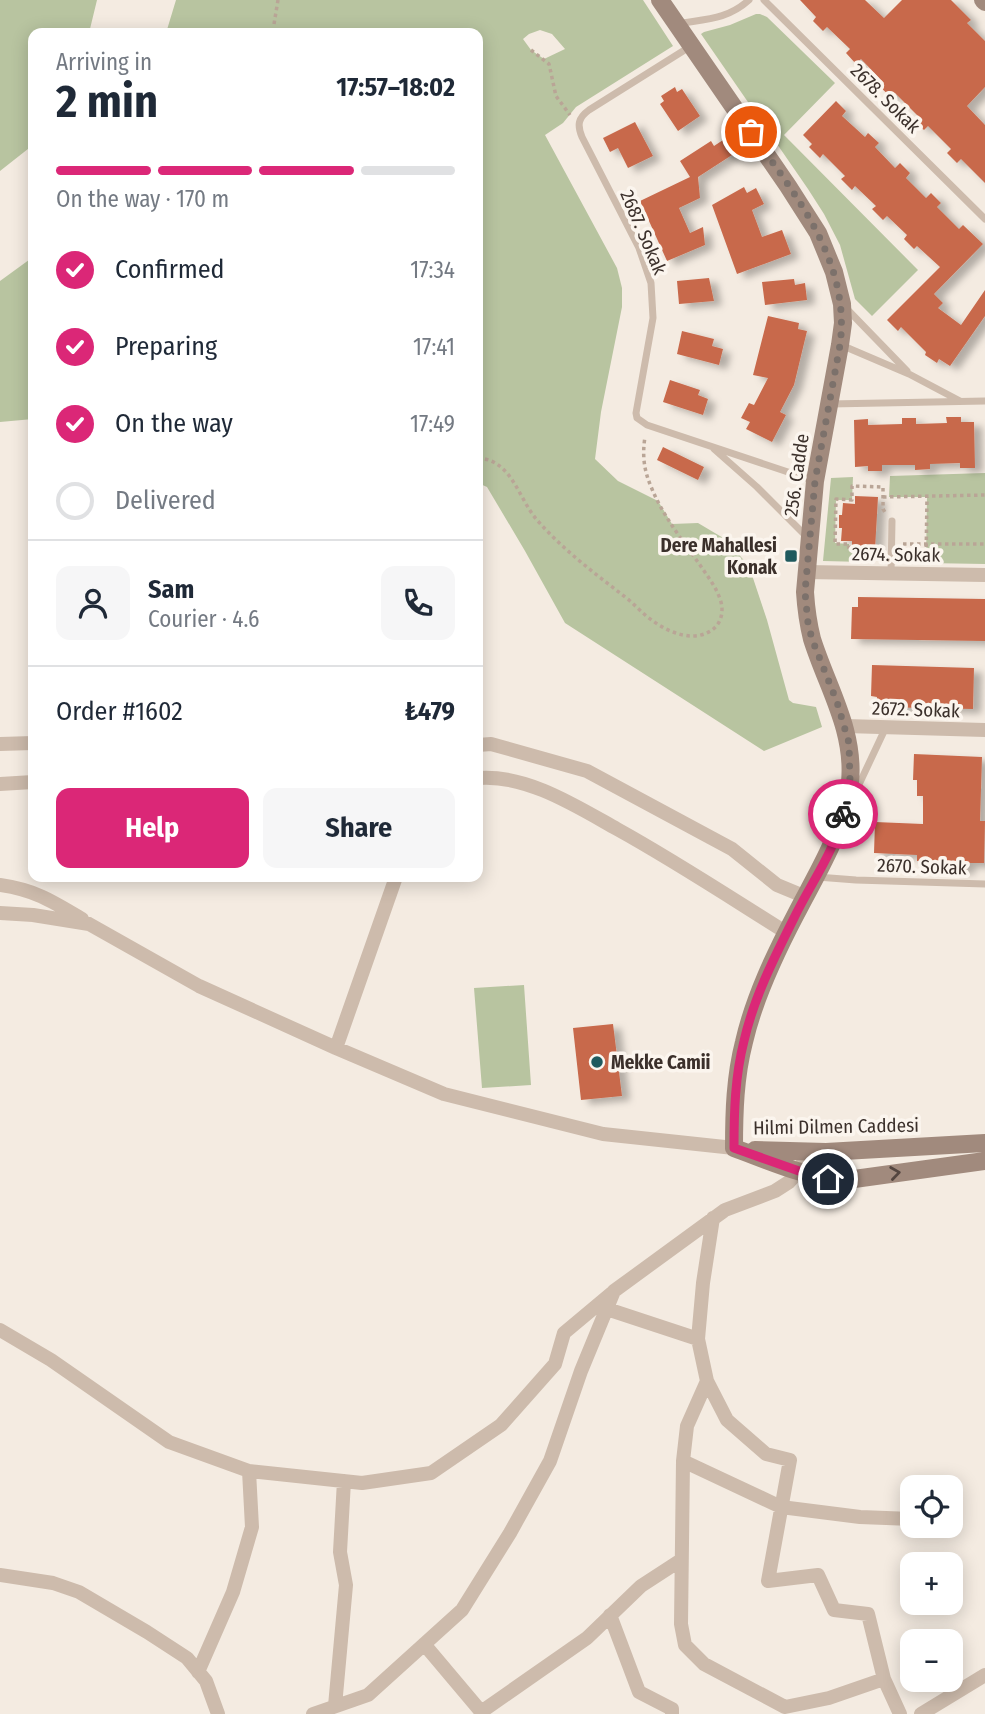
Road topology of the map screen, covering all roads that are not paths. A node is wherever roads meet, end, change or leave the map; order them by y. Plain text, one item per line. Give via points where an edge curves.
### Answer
1 (660, 0) edge
2 (749, 0) edge
3 (764, 0) edge
4 (676, 24) junction
5 (691, 45) junction
6 (985, 219) edge
7 (842, 304) junction
8 (840, 345) junction
9 (909, 373) junction
10 (960, 401) junction
11 (985, 401) edge
12 (829, 404) junction
13 (711, 446) junction
14 (815, 481) junction
15 (892, 521) road end
16 (809, 540) junction
17 (806, 572) junction
18 (891, 573) junction
19 (985, 575) edge
20 (845, 726) junction
21 (886, 727) junction
22 (985, 730) edge
23 (28, 743) edge
24 (0, 744) edge
25 (483, 745) edge
26 (483, 777) edge
27 (28, 782) edge
28 (0, 784) edge
29 (842, 820) junction
30 (817, 877) junction
31 (395, 882) edge
32 (985, 884) edge
33 (0, 885) edge
34 (806, 897) junction
35 (0, 913) edge
36 (89, 923) junction
37 (787, 933) junction
38 (336, 1048) junction
39 (980, 1143) edge
40 (734, 1148) junction
41 (808, 1152) junction
42 (981, 1161) edge
43 (799, 1171) junction
44 (713, 1218) junction
45 (614, 1291) junction
46 (607, 1309) junction
47 (0, 1330) edge
48 (698, 1339) junction
49 (707, 1381) junction
50 (683, 1461) junction
51 (249, 1471) junction
52 (344, 1481) junction
53 (782, 1507) junction
54 (900, 1519) edge
55 (681, 1560) junction
56 (0, 1575) edge
57 (610, 1615) junction
58 (424, 1644) junction
59 (198, 1672) junction
60 (985, 1675) edge
61 (884, 1679) junction
62 (335, 1706) junction
63 (784, 1710) edge
64 (482, 1713) edge
65 (218, 1714) edge
66 (313, 1714) edge
67 (672, 1714) edge
68 (900, 1714) edge
69 (921, 1714) edge

1 - 4 street, 256. Cadde
2 - 4 lane via 727,15
3 - 6 lane, 2678. Sokak
4 - 5 street, 256. Cadde
5 - 7 street, 256. Cadde via 818,233
5 - 13 lane, 2687. Sokak via 589,110 579,124 639,248 651,283 653,318 637,418
7 - 8 street, 256. Cadde
7 - 9 lane
8 - 9 lane
8 - 12 street, 256. Cadde
9 - 10 lane
10 - 11 lane
10 - 12 lane
12 - 14 street, 256. Cadde
13 - 14 lane
13 - 16 lane
14 - 16 street, 256. Cadde
15 - 18 lane
16 - 17 street, 256. Cadde
17 - 18 street, 2674. Sokak
17 - 20 street, 256. Cadde via 808,623
18 - 19 street, 2674. Sokak
20 - 21 street, 2672. Sokak
20 - 29 street, 256. Cadde via 851,763
21 - 22 street, 2672. Sokak
21 - 29 lane
23 - 24 street
25 - 34 street via 587,771 732,849 777,885
26 - 37 street via 530,786 565,800 652,848
27 - 28 street
29 - 30 street, 256. Cadde
30 - 32 lane, 2670. Sokak
30 - 34 street, 256. Cadde
31 - 38 street
33 - 36 street via 49,899
34 - 37 street, 256. Cadde
35 - 36 street
36 - 38 street via 199,986
37 - 40 street, 256. Cadde via 758,996 744,1041 735,1098
38 - 40 street via 444,1094 563,1124 603,1134
39 - 41 street, Hilmi Dilmen Caddesi
39 - 42 street
40 - 41 street, Hilmi Dilmen Caddesi
40 - 43 street, Hilmi Dilmen Caddesi
41 - 43 street
43 -> 42 street, Hilmi Dilmen Caddesi via 847,1180
43 - 44 street via 775,1191
44 - 45 street
44 - 48 street
45 - 46 street
45 - 52 street via 564,1333 555,1364 501,1425 431,1473 362,1483
46 - 48 street
46 - 58 street via 550,1461 462,1610
47 - 51 street via 169,1441
48 - 49 street
49 - 50 street via 687,1426
49 - 53 street via 727,1420 766,1454 790,1460
50 - 53 street
50 - 55 street
51 - 52 street
51 - 59 street via 252,1527 233,1592
52 - 62 street via 340,1552 346,1585
53 - 54 street
53 - 61 street via 768,1581 818,1575 834,1610 868,1614
55 - 57 street via 641,1586
55 - 63 street via 685,1645 704,1664
56 - 59 street via 79,1592 187,1658
57 - 64 street via 587,1638
57 - 67 street via 639,1692 672,1709
58 - 62 street via 368,1695
58 - 64 street
59 - 65 street
60 - 69 street
61 - 63 street
61 - 68 street
62 - 66 street

